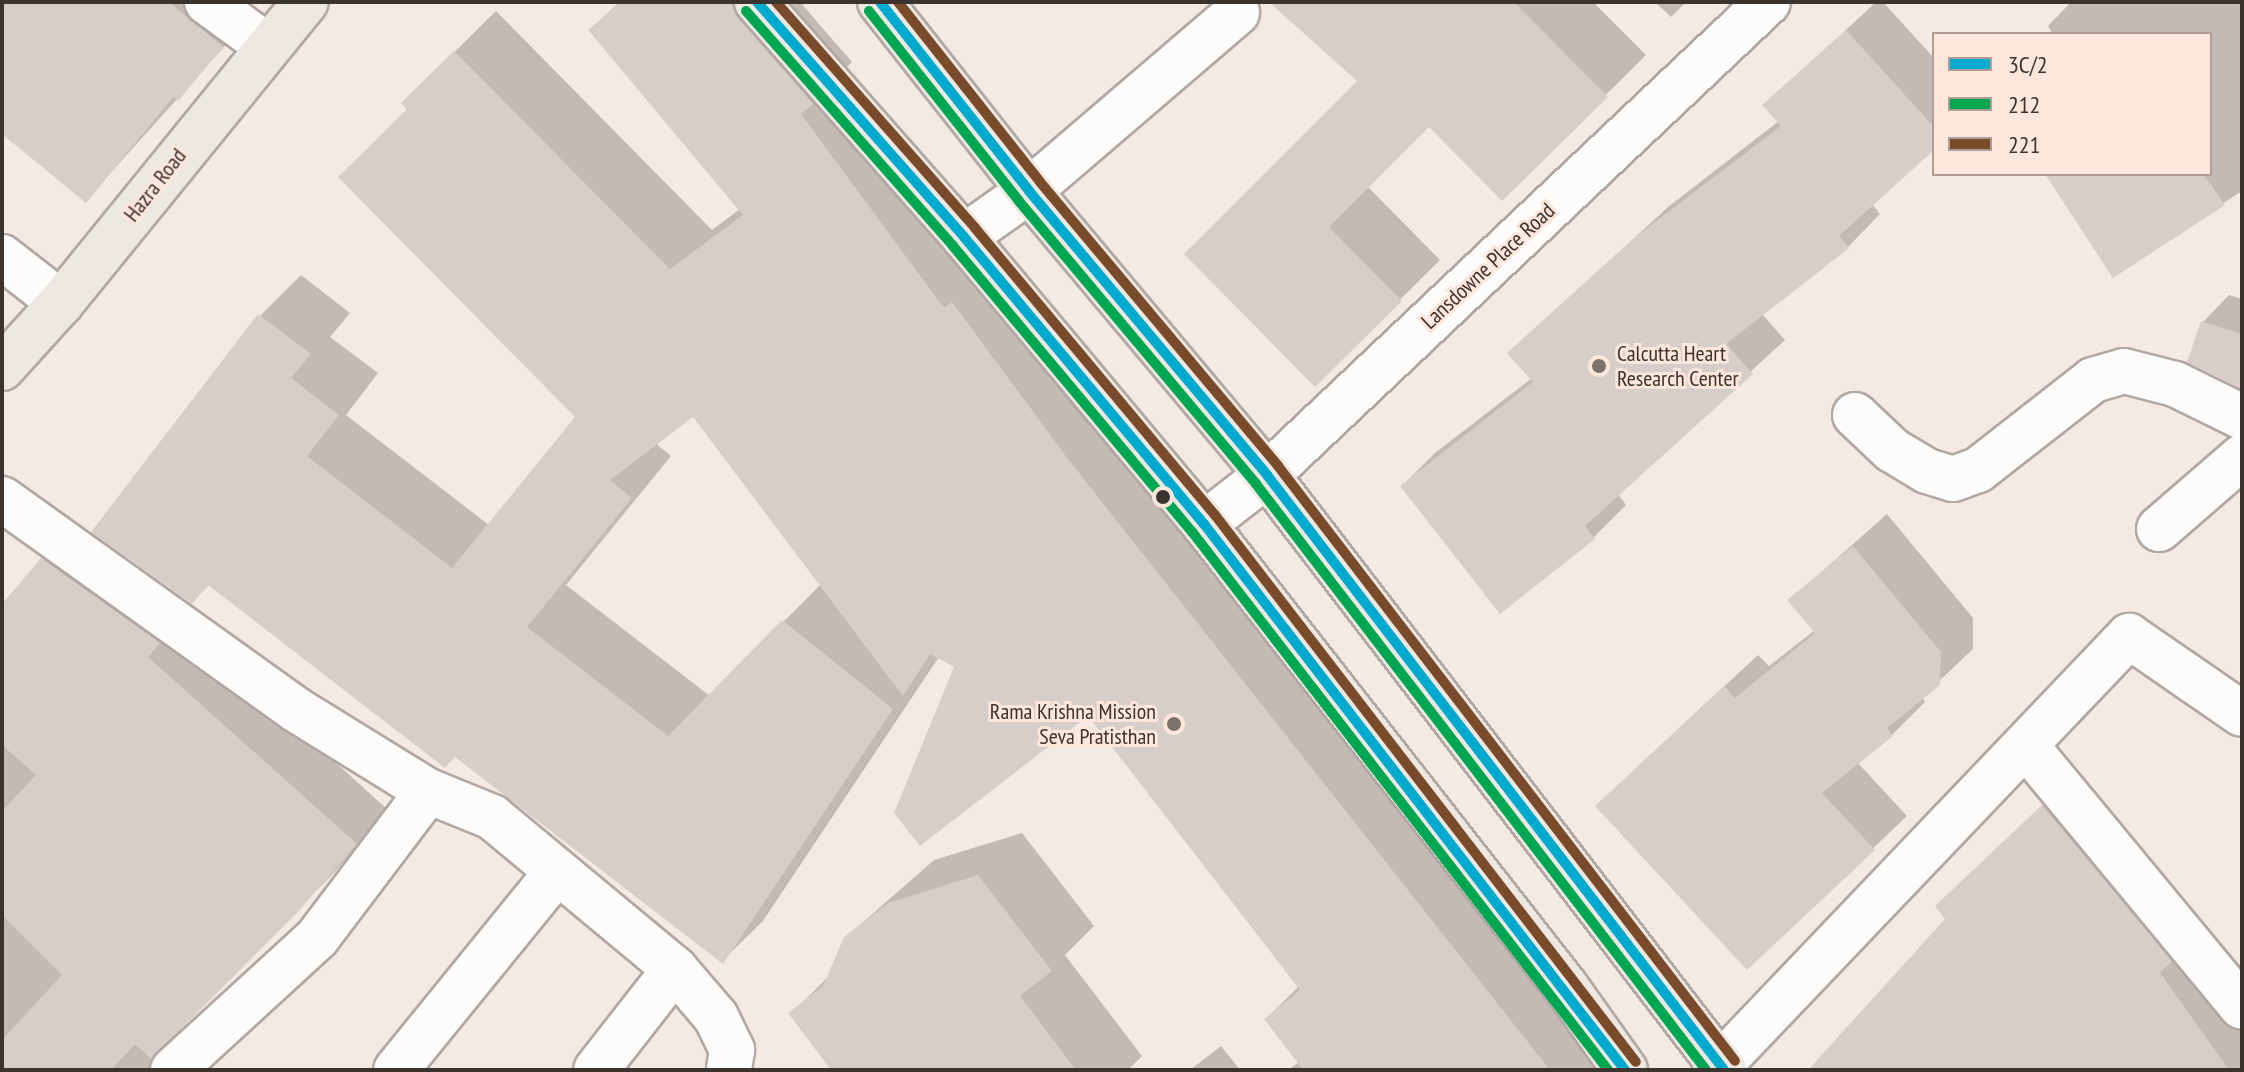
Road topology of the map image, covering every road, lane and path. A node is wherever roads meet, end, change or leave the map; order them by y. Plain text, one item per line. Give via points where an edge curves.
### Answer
1 (207, 2) edge
2 (306, 2) edge
3 (757, 2) edge
4 (880, 2) edge
5 (1768, 2) edge
6 (1237, 13) dead end
7 (266, 45) junction
8 (1029, 191) junction
9 (964, 237) junction
10 (2, 257) edge
11 (61, 303) junction
12 (2, 368) edge
13 (1855, 415) dead end
14 (2242, 417) edge
15 (2242, 457) edge
16 (1267, 475) junction
17 (2, 499) edge
18 (1204, 524) junction
19 (2159, 529) dead end
20 (2242, 714) edge
21 (2027, 747) junction
22 (428, 791) junction
23 (557, 872) junction
24 (675, 969) junction
25 (2242, 1007) edge
26 (1719, 1068) edge
27 (173, 1070) edge
28 (396, 1070) edge
29 (596, 1070) edge
30 (729, 1070) edge
31 (1625, 1070) edge

1 - 7 street
2 - 7 main road, Hazra Road
3 - 9 main road
4 - 8 main road
5 - 16 street, Lansdowne Place Road
6 - 8 street
7 - 11 main road, Hazra Road
8 - 9 street
8 - 16 main road
9 - 18 main road
10 - 11 street
11 - 12 main road, Hazra Road
13 - 14 street via 1892,450 1953,479 1978,470 2093,380 2124,371 2175,384
15 - 19 street
16 - 18 street, Lansdowne Place Road
16 - 26 main road
17 - 22 street via 295,709
18 - 31 main road via 1557,974
20 - 21 street via 2129,636
21 - 25 street
21 - 26 street
22 - 23 street via 492,817
22 - 27 street via 317,938
23 - 24 street
23 - 28 street
24 - 29 street
24 - 30 street via 716,1017 732,1050

